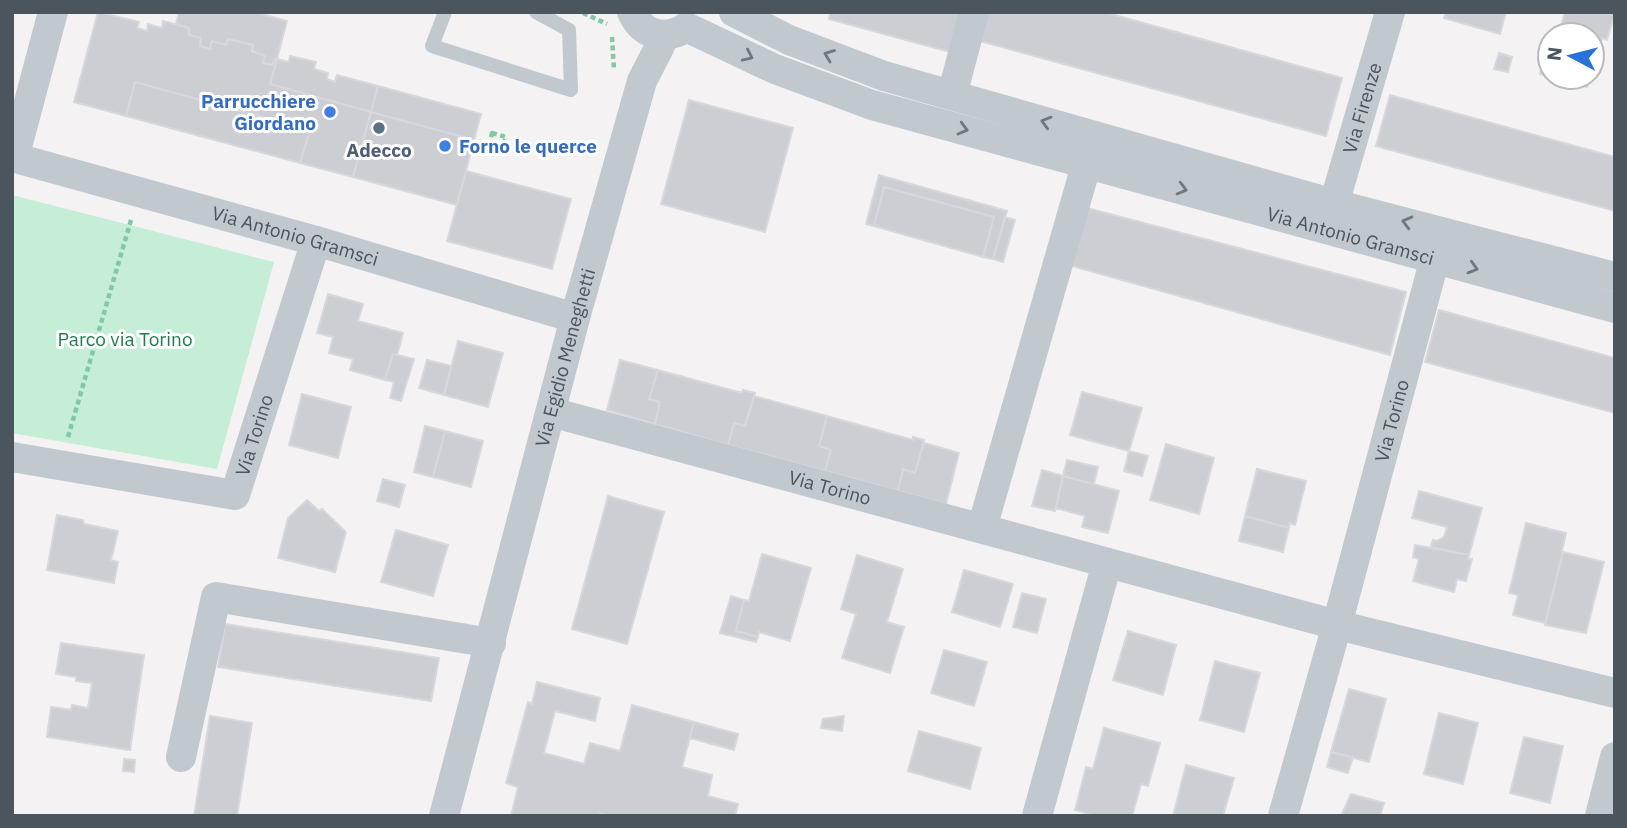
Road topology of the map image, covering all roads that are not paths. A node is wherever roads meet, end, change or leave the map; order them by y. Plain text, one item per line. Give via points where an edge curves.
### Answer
1 (53, 12) edge
2 (444, 12) edge
3 (536, 12) edge
4 (734, 12) edge
5 (974, 12) edge
6 (1390, 12) edge
7 (653, 19) edge
8 (952, 95) junction
9 (1091, 149) junction
10 (13, 157) edge
11 (1334, 204) junction
12 (316, 241) junction
13 (1435, 258) junction
14 (1615, 277) edge
15 (1615, 308) edge
16 (575, 318) junction
17 (551, 412) junction
18 (12, 457) edge
19 (982, 528) junction
20 (1107, 563) junction
21 (1337, 625) junction
22 (491, 643) junction
23 (1615, 694) edge
24 (181, 757) dead end
25 (1615, 757) edge
26 (444, 816) edge
27 (1037, 816) edge
28 (1283, 816) edge
29 (1600, 816) edge

1 - 10 street, Via Antonio Gramsci
2 - 3 lane via 432,46 571,90 569,30
8 -> 4 street, Via Antonio Gramsci via 801,45
5 - 8 street
6 - 11 street, Via Firenze
7 -> 9 street, Via Antonio Gramsci via 872,106
7 - 16 street, Via Egidio Meneghetti via 645,73
9 -> 8 street, Via Antonio Gramsci
9 - 11 street, Via Antonio Gramsci
9 -> 13 street, Via Antonio Gramsci
9 - 19 street
10 - 12 street, Via Antonio Gramsci
14 -> 11 street, Via Antonio Gramsci
12 - 16 street, Via Antonio Gramsci
12 - 18 street, Via Torino via 234,495
13 -> 15 street, Via Antonio Gramsci
13 - 21 street, Via Torino
16 - 17 street, Via Egidio Meneghetti
17 - 19 street, Via Torino
17 - 22 street, Via Egidio Meneghetti
19 - 20 street, Via Torino
20 - 21 street, Via Torino
20 - 27 street
21 - 23 street, Via Torino
21 - 28 street, Via Torino
22 - 24 street via 216,597
22 - 26 street, Via Egidio Meneghetti
25 - 29 street

